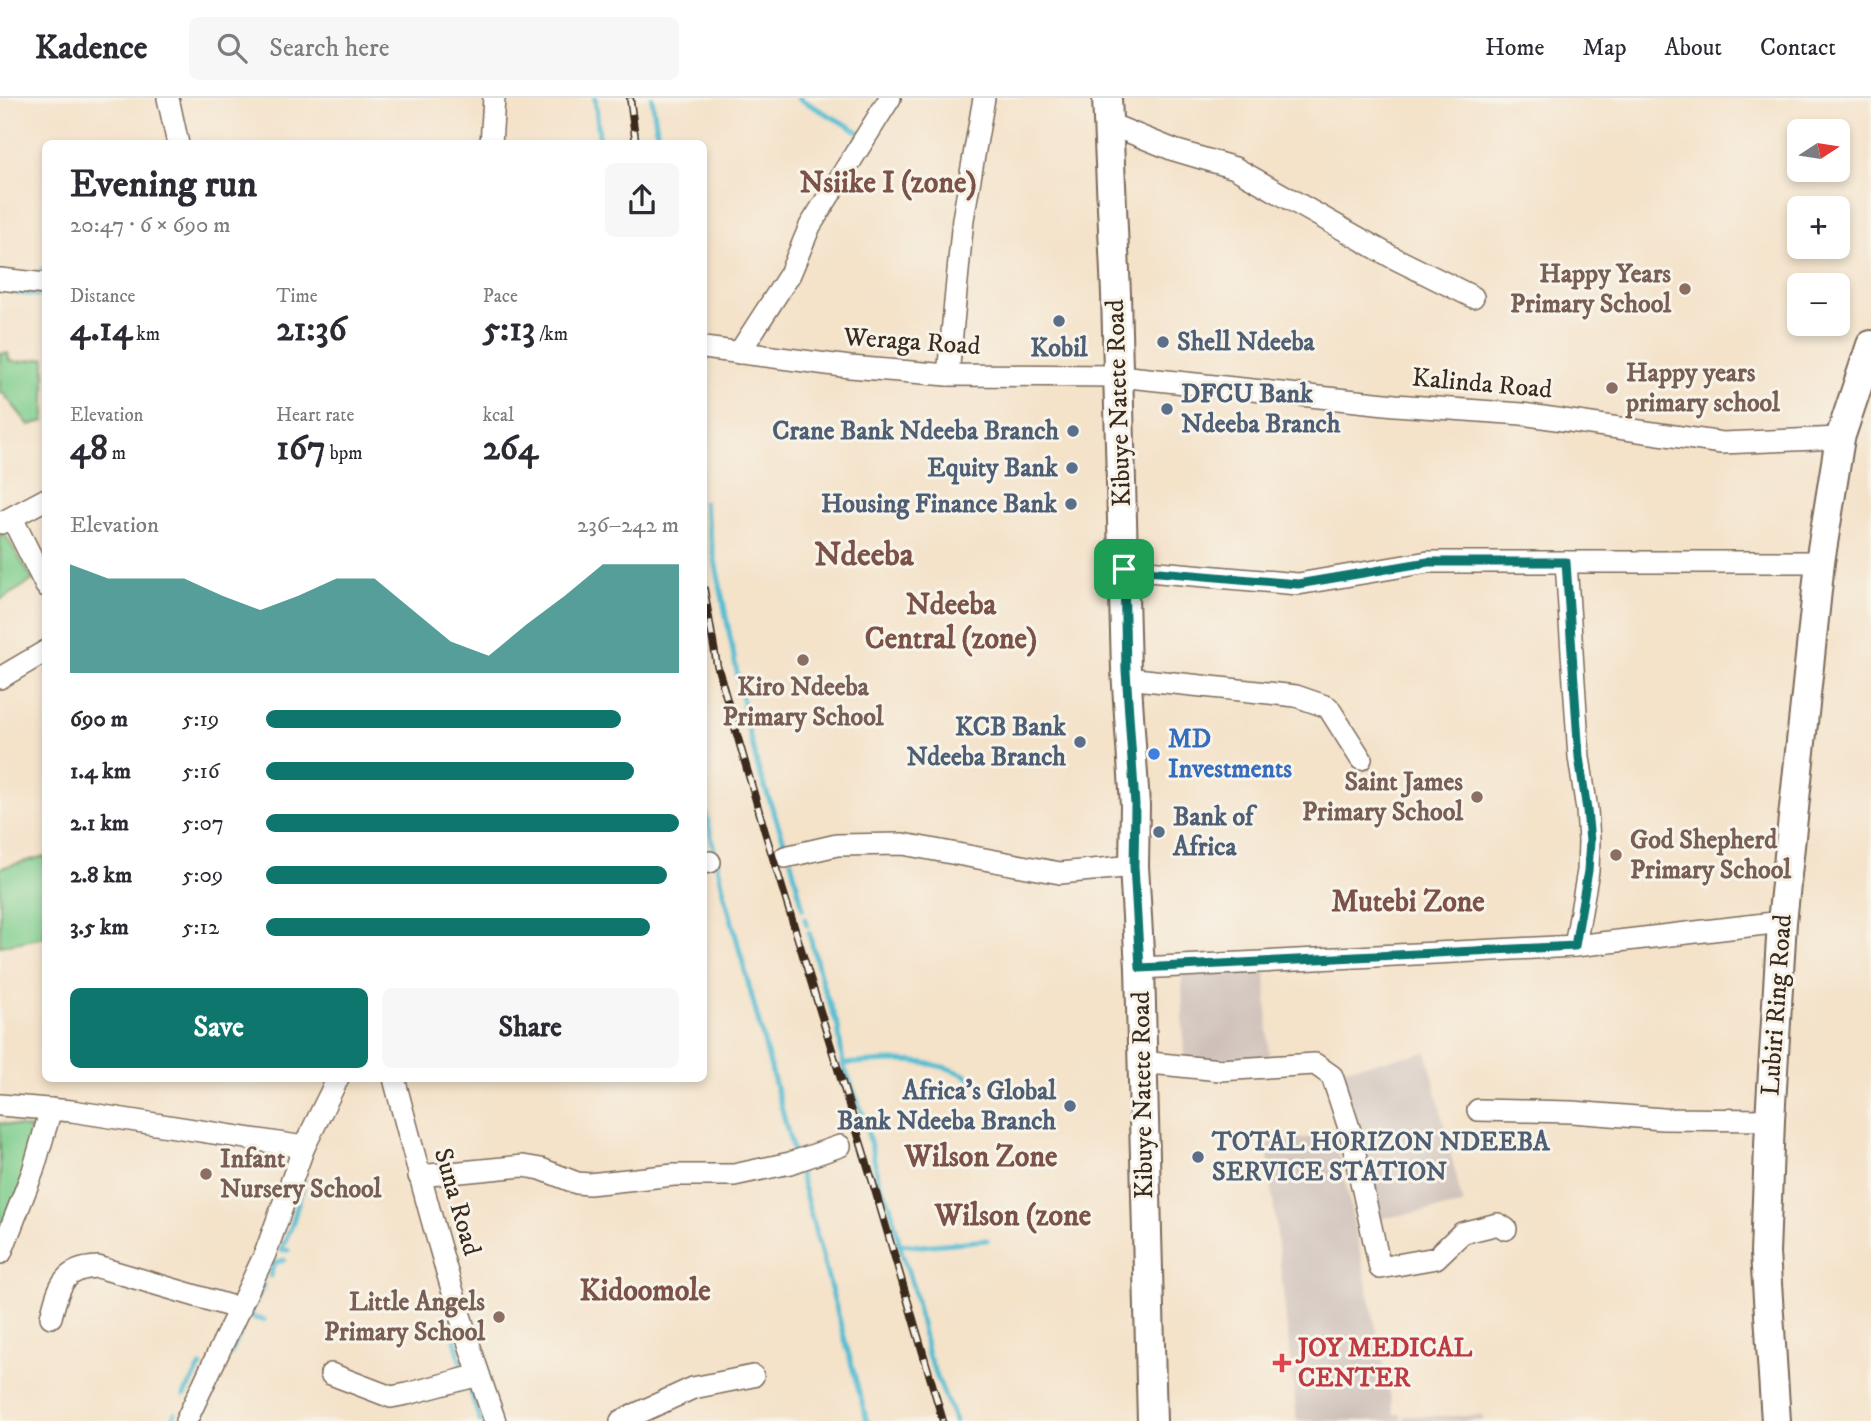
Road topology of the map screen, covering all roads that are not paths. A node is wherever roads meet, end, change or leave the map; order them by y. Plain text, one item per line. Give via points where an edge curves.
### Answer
1 (168, 98) edge
2 (494, 98) edge
3 (890, 98) edge
4 (984, 98) edge
5 (1107, 111) edge
6 (177, 140) edge
7 (491, 140) edge
8 (0, 279) edge
9 (42, 284) edge
10 (1473, 298) dead end
11 (1871, 345) edge
12 (707, 348) edge
13 (739, 353) junction
14 (948, 375) junction
15 (1119, 376) junction
16 (1840, 438) junction
17 (42, 501) edge
18 (6, 521) edge
19 (1566, 562) junction
20 (1820, 562) junction
21 (1124, 569) junction
22 (42, 580) edge
23 (42, 653) edge
24 (0, 678) edge
25 (1126, 678) junction
26 (1361, 759) dead end
27 (790, 856) dead end
28 (1134, 866) junction
29 (1782, 922) junction
30 (1575, 946) junction
31 (1140, 968) junction
32 (1141, 1062) junction
33 (336, 1082) edge
34 (395, 1082) edge
35 (0, 1105) edge
36 (51, 1109) junction
37 (1478, 1110) dead end
38 (1770, 1120) junction
39 (840, 1146) dead end
40 (304, 1147) junction
41 (419, 1175) junction
42 (1506, 1229) dead end
43 (1, 1253) edge
44 (240, 1309) junction
45 (51, 1317) dead end
46 (331, 1374) dead end
47 (479, 1375) junction
48 (753, 1376) dead end
49 (186, 1421) edge
50 (495, 1421) edge
51 (621, 1421) edge
52 (1152, 1421) edge
53 (1776, 1421) edge

1 - 6 street
2 - 7 street
3 - 13 street via 810,226 790,274
4 - 14 street via 963,219
5 - 10 street via 1174,150 1235,168
5 - 15 main road, Kibuye Natete Road
8 - 9 street
11 - 16 main road, Lubiri Ring Road
12 - 13 street, Weraga Road
13 - 14 street, Weraga Road
14 - 15 street, Weraga Road
15 - 16 street, Kalinda Road via 1522,414 1722,443
15 - 21 main road, Kibuye Natete Road
16 - 20 main road, Lubiri Ring Road
17 - 18 street
18 - 22 street
19 - 20 street
19 - 21 street via 1428,562 1298,584
19 - 30 street via 1579,757 1590,841
20 - 29 main road, Lubiri Ring Road
21 - 25 main road, Kibuye Natete Road
23 - 24 street
25 - 26 street via 1296,696 1321,704 1328,707
25 - 28 main road, Kibuye Natete Road via 1135,805
27 - 28 street via 837,845 903,844 1060,873
28 - 31 main road, Kibuye Natete Road
29 - 30 street
29 - 38 main road, Lubiri Ring Road
30 - 31 street
31 - 32 main road, Kibuye Natete Road
32 - 42 street via 1220,1070 1315,1065 1332,1076 1350,1131 1380,1268 1436,1258 1462,1233 1498,1224
32 - 52 main road, Kibuye Natete Road
33 - 40 street
34 - 41 street, Suna Road
35 - 36 street
36 - 40 street
36 - 43 street
37 - 38 street
38 - 53 main road, Lubiri Ring Road via 1765,1253
39 - 41 street via 734,1175 674,1175 589,1184 523,1166
40 - 44 street
41 - 47 street, Suna Road
44 - 45 street via 98,1267 82,1267 59,1288
44 - 49 street
46 - 47 street via 391,1396
47 - 50 street, Suna Road
48 - 51 street via 694,1388

